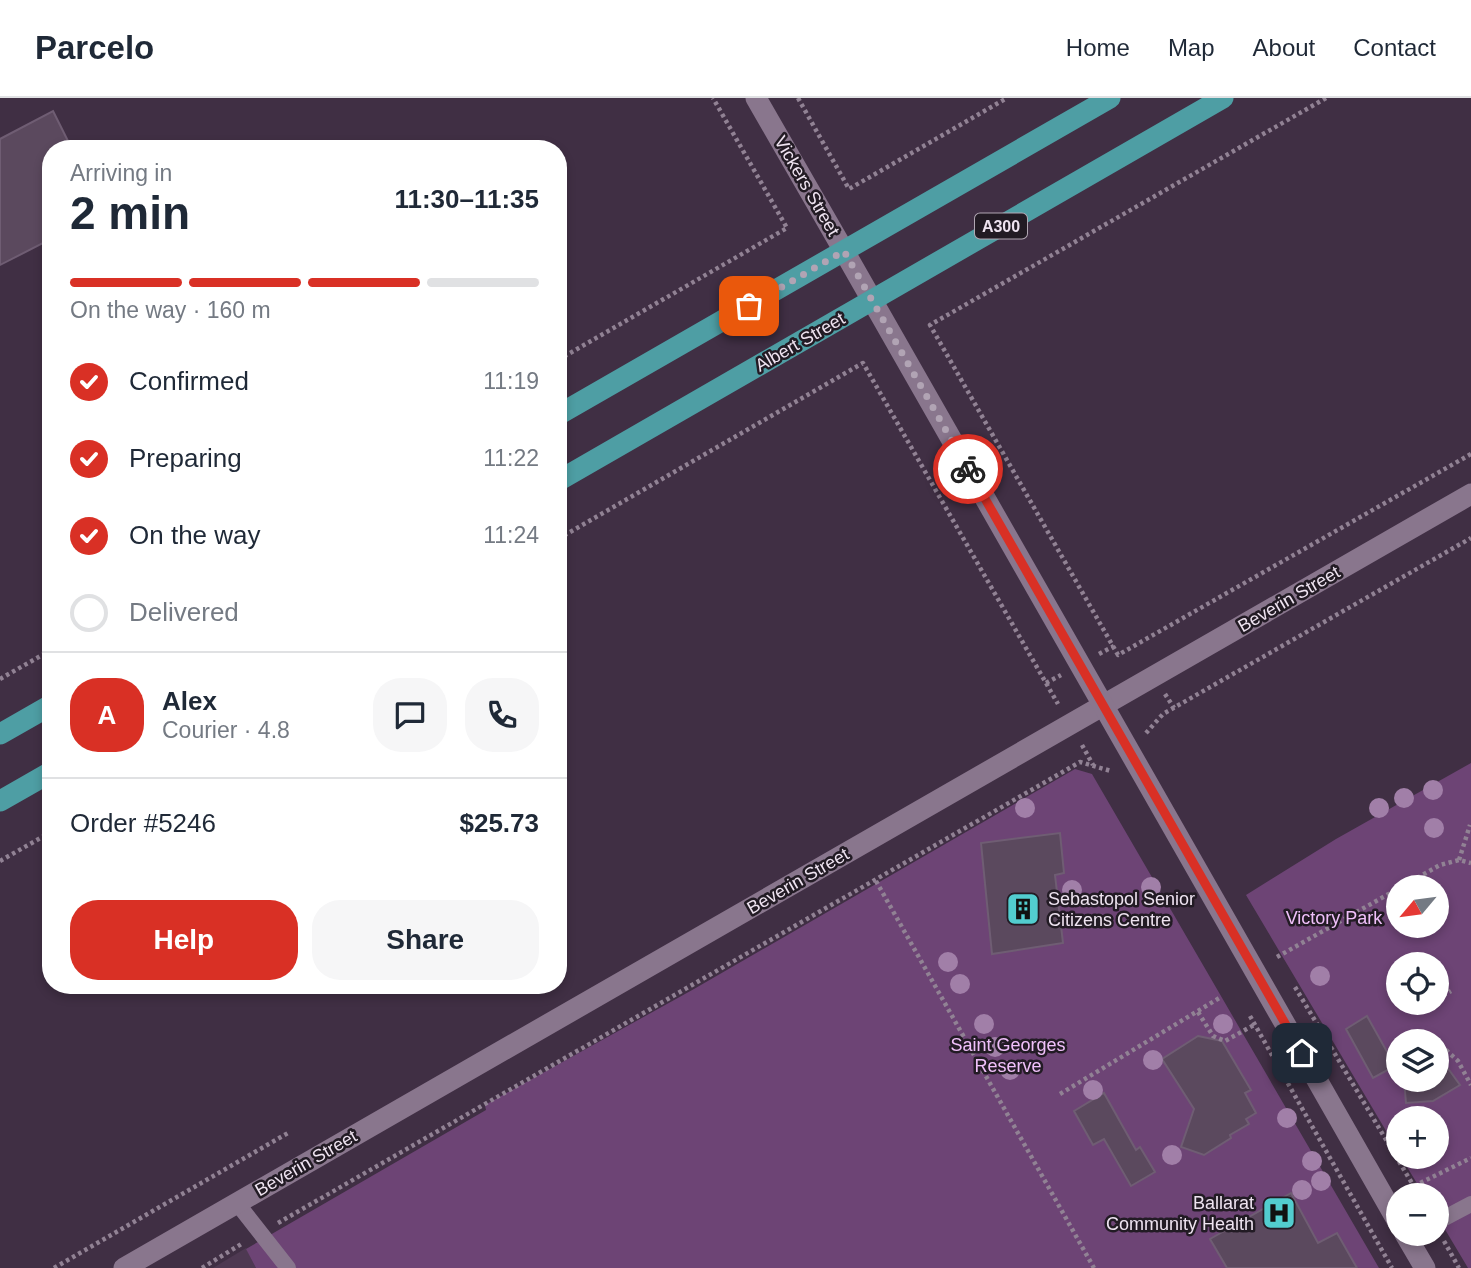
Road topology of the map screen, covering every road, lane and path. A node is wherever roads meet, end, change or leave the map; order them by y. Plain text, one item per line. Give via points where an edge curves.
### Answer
1 (713, 98) edge
2 (756, 98) edge
3 (799, 98) edge
4 (1007, 98) edge
5 (1110, 98) edge
6 (1223, 98) edge
7 (1326, 98) edge
8 (844, 251) junction
9 (873, 301) junction
10 (567, 355) edge
11 (567, 410) edge
12 (1471, 454) edge
13 (567, 476) edge
14 (1471, 494) edge
15 (567, 534) edge
16 (1471, 538) edge
17 (42, 655) edge
18 (0, 679) edge
19 (1103, 706) junction
20 (42, 710) edge
21 (1070, 725) junction
22 (0, 734) edge
23 (1155, 744) dead end
24 (1093, 765) junction
25 (42, 777) edge
26 (1116, 780) dead end
27 (0, 801) edge
28 (1470, 825) edge
29 (42, 837) edge
30 (1459, 860) junction
31 (0, 861) edge
32 (1471, 863) edge
33 (877, 881) junction
34 (1270, 945) dead end
35 (1277, 957) junction
36 (1284, 968) dead end
37 (1291, 980) dead end
38 (1221, 998) dead end
39 (1198, 1012) junction
40 (1248, 1013) dead end
41 (1254, 1024) junction
42 (1449, 1053) edge
43 (1469, 1076) edge
44 (1471, 1085) edge
45 (1060, 1094) dead end
46 (288, 1133) dead end
47 (1471, 1158) edge
48 (1412, 1183) edge
49 (1420, 1183) edge
50 (1386, 1197) edge
51 (237, 1202) junction
52 (1471, 1204) edge
53 (1449, 1222) edge
54 (261, 1233) junction
55 (1413, 1246) edge
56 (1448, 1246) edge
57 (54, 1268) edge
58 (124, 1268) edge
59 (202, 1268) edge
60 (288, 1268) edge
61 (1094, 1268) edge
62 (1392, 1268) edge
63 (1425, 1268) edge
64 (1459, 1268) edge

1 - 10 path via 787,228
2 - 8 street, Vickers Street
3 - 4 path via 849,188
5 - 8 highway
6 - 9 highway, Albert Street / A300
7 - 12 path via 930,326 1118,655
8 - 9 street, Vickers Street
8 - 11 highway
9 - 13 highway, Albert Street / A300
9 - 19 street, Vickers Street
14 - 19 street, Beverin Street
15 - 21 path via 863,363
16 - 23 path via 1163,714 1148,732
17 - 18 path
19 - 21 street, Beverin Street
19 - 50 street, Vickers Street
20 - 22 highway
21 - 24 path
21 - 51 street, Beverin Street
24 - 26 path via 1110,769
24 - 33 path via 1080,762
25 - 27 highway
28 - 30 path
29 - 31 path
30 - 32 path
30 - 35 path via 1417,877
33 - 54 path
33 - 61 path
34 - 35 path
35 - 36 path
37 - 48 path
38 - 39 path
39 - 41 path via 1213,1036 1226,1041
39 - 45 path
40 - 41 path
41 - 62 path
42 - 43 path
43 - 44 path
46 - 57 path
47 - 49 path
51 - 54 lane
51 - 58 street, Beverin Street
52 - 53 lane
54 - 59 path
54 - 60 lane
55 - 63 street, Vickers Street
56 - 64 path

